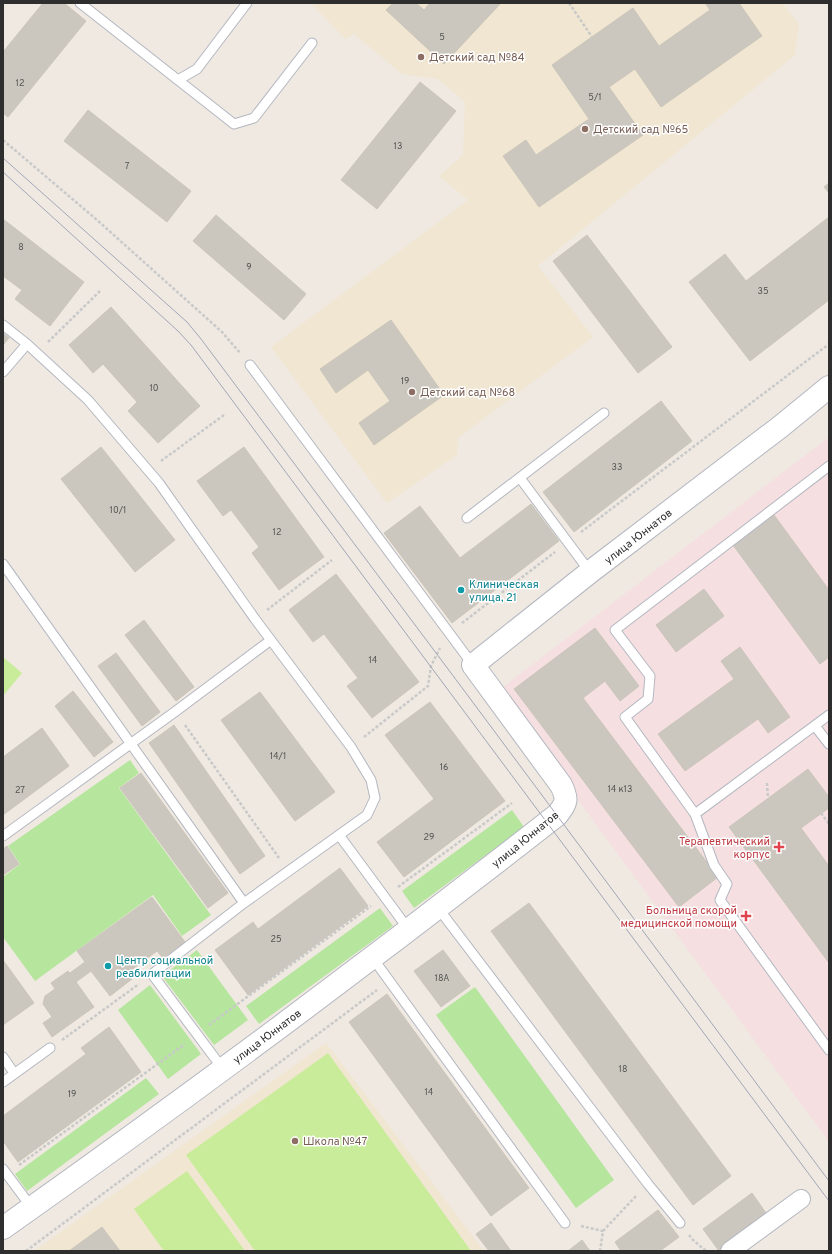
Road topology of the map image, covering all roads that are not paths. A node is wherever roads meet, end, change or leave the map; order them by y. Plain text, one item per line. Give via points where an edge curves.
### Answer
1 (80, 3) edge
2 (247, 3) edge
3 (312, 43) dead end
4 (178, 80) junction
5 (3, 325) edge
6 (27, 344) junction
7 (250, 365) road end
8 (3, 372) edge
9 (829, 387) edge
10 (604, 413) dead end
11 (829, 466) edge
12 (520, 478) junction
13 (467, 518) dead end
14 (3, 563) edge
15 (590, 572) junction
16 (271, 640) junction
17 (473, 666) junction
18 (829, 716) edge
19 (815, 726) junction
20 (131, 742) junction
21 (829, 744) edge
22 (695, 814) junction
23 (339, 835) junction
24 (3, 836) edge
25 (244, 903) junction
26 (438, 908) junction
27 (409, 930) junction
28 (372, 957) junction
29 (50, 1048) road end
30 (829, 1050) edge
31 (3, 1058) edge
32 (223, 1069) junction
33 (14, 1073) junction
34 (3, 1082) edge
35 (5, 1171) edge
36 (801, 1199) dead end
37 (32, 1208) junction
38 (565, 1223) road end
39 (680, 1223) road end
40 (3, 1228) edge
41 (730, 1251) edge

1 - 4 lane
2 - 4 lane via 197,69
3 - 4 lane via 254,118 234,124
5 - 6 lane
6 - 8 lane
6 - 16 lane via 88,400 149,471
7 - 17 lane
9 - 15 street, улица Юннатов
10 - 12 lane
11 - 22 lane via 615,630 650,676 648,699 625,717
12 - 13 lane
12 - 15 lane
14 - 20 lane
15 - 17 street, улица Юннатов
16 - 20 lane
16 - 23 lane via 351,747 372,780 374,798 368,815
17 - 26 street, улица Юннатов via 561,785 566,803 557,815
18 - 19 lane
19 - 21 lane
19 - 22 lane
20 - 24 lane
20 - 25 lane
22 - 30 lane via 714,865 727,884 720,900
23 - 25 lane
23 - 27 lane
25 - 32 lane via 152,974
26 - 27 street, улица Юннатов
26 - 39 lane
27 - 28 street, улица Юннатов
28 - 32 street, улица Юннатов
28 - 38 lane
29 - 33 lane
31 - 33 lane
32 - 37 street, улица Юннатов
33 - 34 lane
35 - 37 lane
36 - 41 street
37 - 40 street, улица Юннатов

